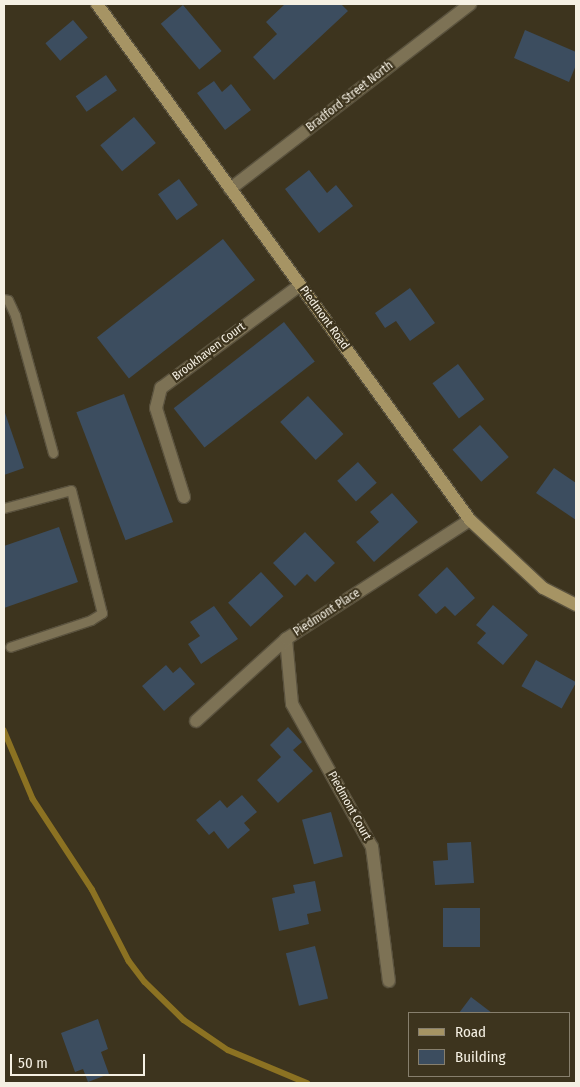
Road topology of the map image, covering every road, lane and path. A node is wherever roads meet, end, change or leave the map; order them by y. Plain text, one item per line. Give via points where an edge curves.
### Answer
1 (97, 4) edge
2 (470, 4) edge
3 (230, 190) junction
4 (300, 284) junction
5 (4, 299) edge
6 (53, 453) dead end
7 (184, 497) dead end
8 (4, 508) edge
9 (470, 520) junction
10 (576, 605) edge
11 (286, 639) junction
12 (10, 647) dead end
13 (196, 721) dead end
14 (389, 982) dead end

1 - 3 street, Piedmont Road
2 - 3 street, Bradford Street North
3 - 4 street, Piedmont Road
4 - 7 street, Brookhaven Court via 161,388 156,408
4 - 9 street, Piedmont Road
5 - 6 lane via 8,300 15,315
8 - 12 lane via 71,490 102,613 91,620
9 - 10 street, Piedmont Road via 543,588
9 - 11 street, Piedmont Place
11 - 13 street, Piedmont Place
11 - 14 street, Piedmont Court via 292,704 372,847

